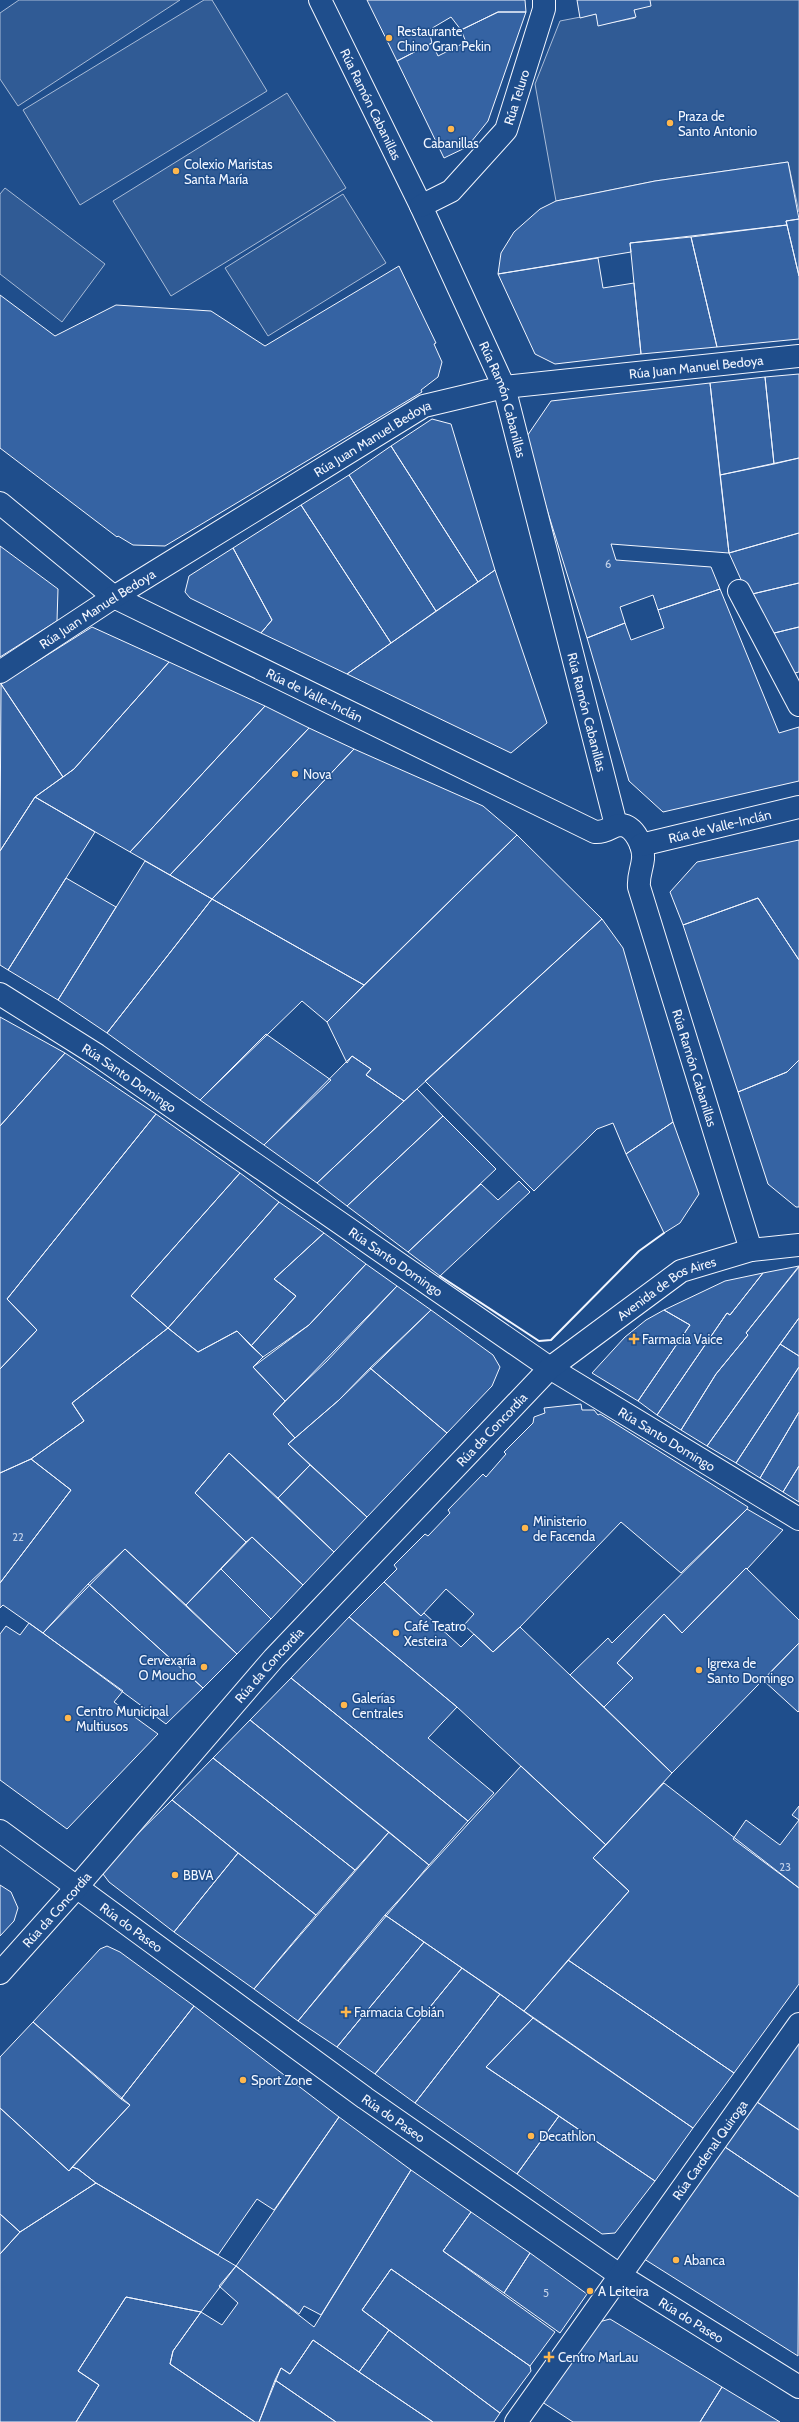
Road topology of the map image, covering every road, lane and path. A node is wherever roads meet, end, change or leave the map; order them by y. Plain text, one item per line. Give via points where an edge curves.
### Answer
1 (320, 0) edge
2 (544, 0) edge
3 (421, 206) junction
4 (799, 356) edge
5 (504, 387) junction
6 (0, 503) edge
7 (739, 591) dead end
8 (114, 597) junction
9 (0, 672) edge
10 (799, 705) edge
11 (799, 807) edge
12 (616, 825) junction
13 (641, 845) junction
14 (0, 994) edge
15 (797, 1247) edge
16 (751, 1250) junction
17 (550, 1368) junction
18 (799, 1519) edge
19 (0, 1831) edge
20 (76, 1888) junction
21 (0, 1972) edge
22 (799, 2024) edge
23 (621, 2276) junction
24 (799, 2386) edge
25 (516, 2422) edge

1 - 3 street, Rúa Ramón Cabanillas
2 - 3 street, Rúa Teluro via 544,9 506,130 451,191
3 - 5 street, Rúa Ramón Cabanillas
4 - 5 street, Rúa Juan Manuel Bedoya
5 - 8 street, Rúa Juan Manuel Bedoya via 424,406
5 - 12 street, Rúa Ramón Cabanillas
6 - 8 street, Rúa de Valle-Inclán
7 - 10 street
8 - 9 street, Rúa Juan Manuel Bedoya
8 - 12 street, Rúa de Valle-Inclán via 595,832 603,833
11 - 13 street, Rúa de Valle-Inclán
12 - 13 street via 630,828
13 - 16 street, Rúa Ramón Cabanillas via 643,859 638,887
14 - 17 street, Rúa Santo Domingo via 97,1055
15 - 16 street, Avenida de Bos Aires
16 - 17 street, Avenida de Bos Aires via 681,1271
17 - 18 street, Rúa Santo Domingo
17 - 20 street, Rúa da Concordia via 274,1658
19 - 20 street, Rúa do Paseo
20 - 21 street, Rúa da Concordia
20 - 23 street, Rúa do Paseo via 365,2098
22 - 23 street, Rúa Cardenal Quiroga
23 - 24 street, Rúa do Paseo
23 - 25 street, Rúa Cardenal Quiroga

